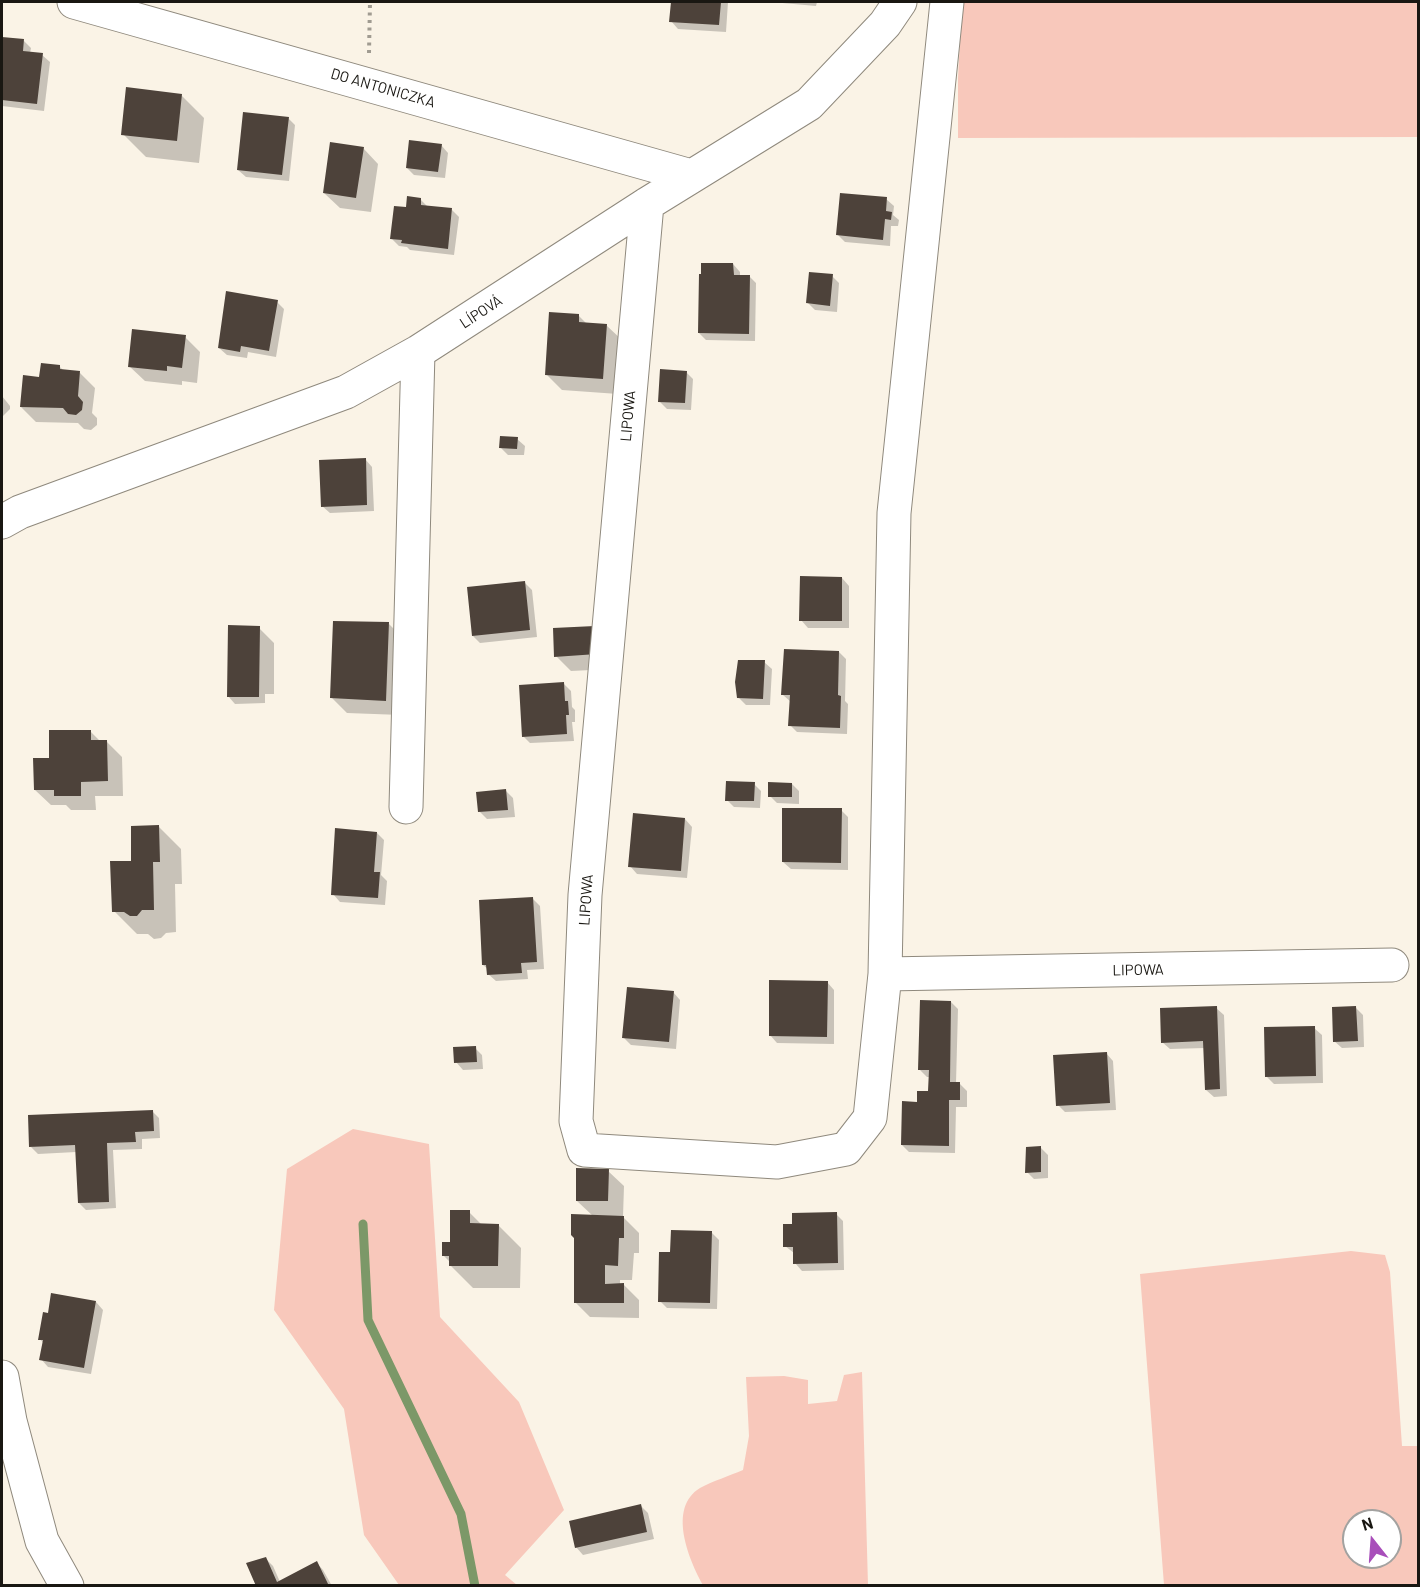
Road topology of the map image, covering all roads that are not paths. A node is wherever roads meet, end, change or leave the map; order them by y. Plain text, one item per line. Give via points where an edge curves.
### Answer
1 (75, 2) edge
2 (900, 2) edge
3 (947, 2) edge
4 (691, 177) junction
5 (647, 204) junction
6 (418, 352) junction
7 (2, 522) edge
8 (406, 807) dead end
9 (1392, 965) dead end
10 (885, 974) junction
11 (2, 1377) edge
12 (67, 1586) edge

1 - 4 street, DO ANTONICZKA
2 - 4 street, LÍPOVÁ via 885,24 809,104
3 - 10 street, LIPOWA via 894,513
4 - 5 street, LÍPOVÁ
5 - 6 street, LÍPOVÁ
5 - 10 street, LIPOWA via 585,895 576,1121 584,1150 777,1162 846,1149 870,1118
6 - 7 street, LÍPOVÁ via 346,392
6 - 8 street
9 - 10 street, LIPOWA
11 - 12 street via 42,1540

